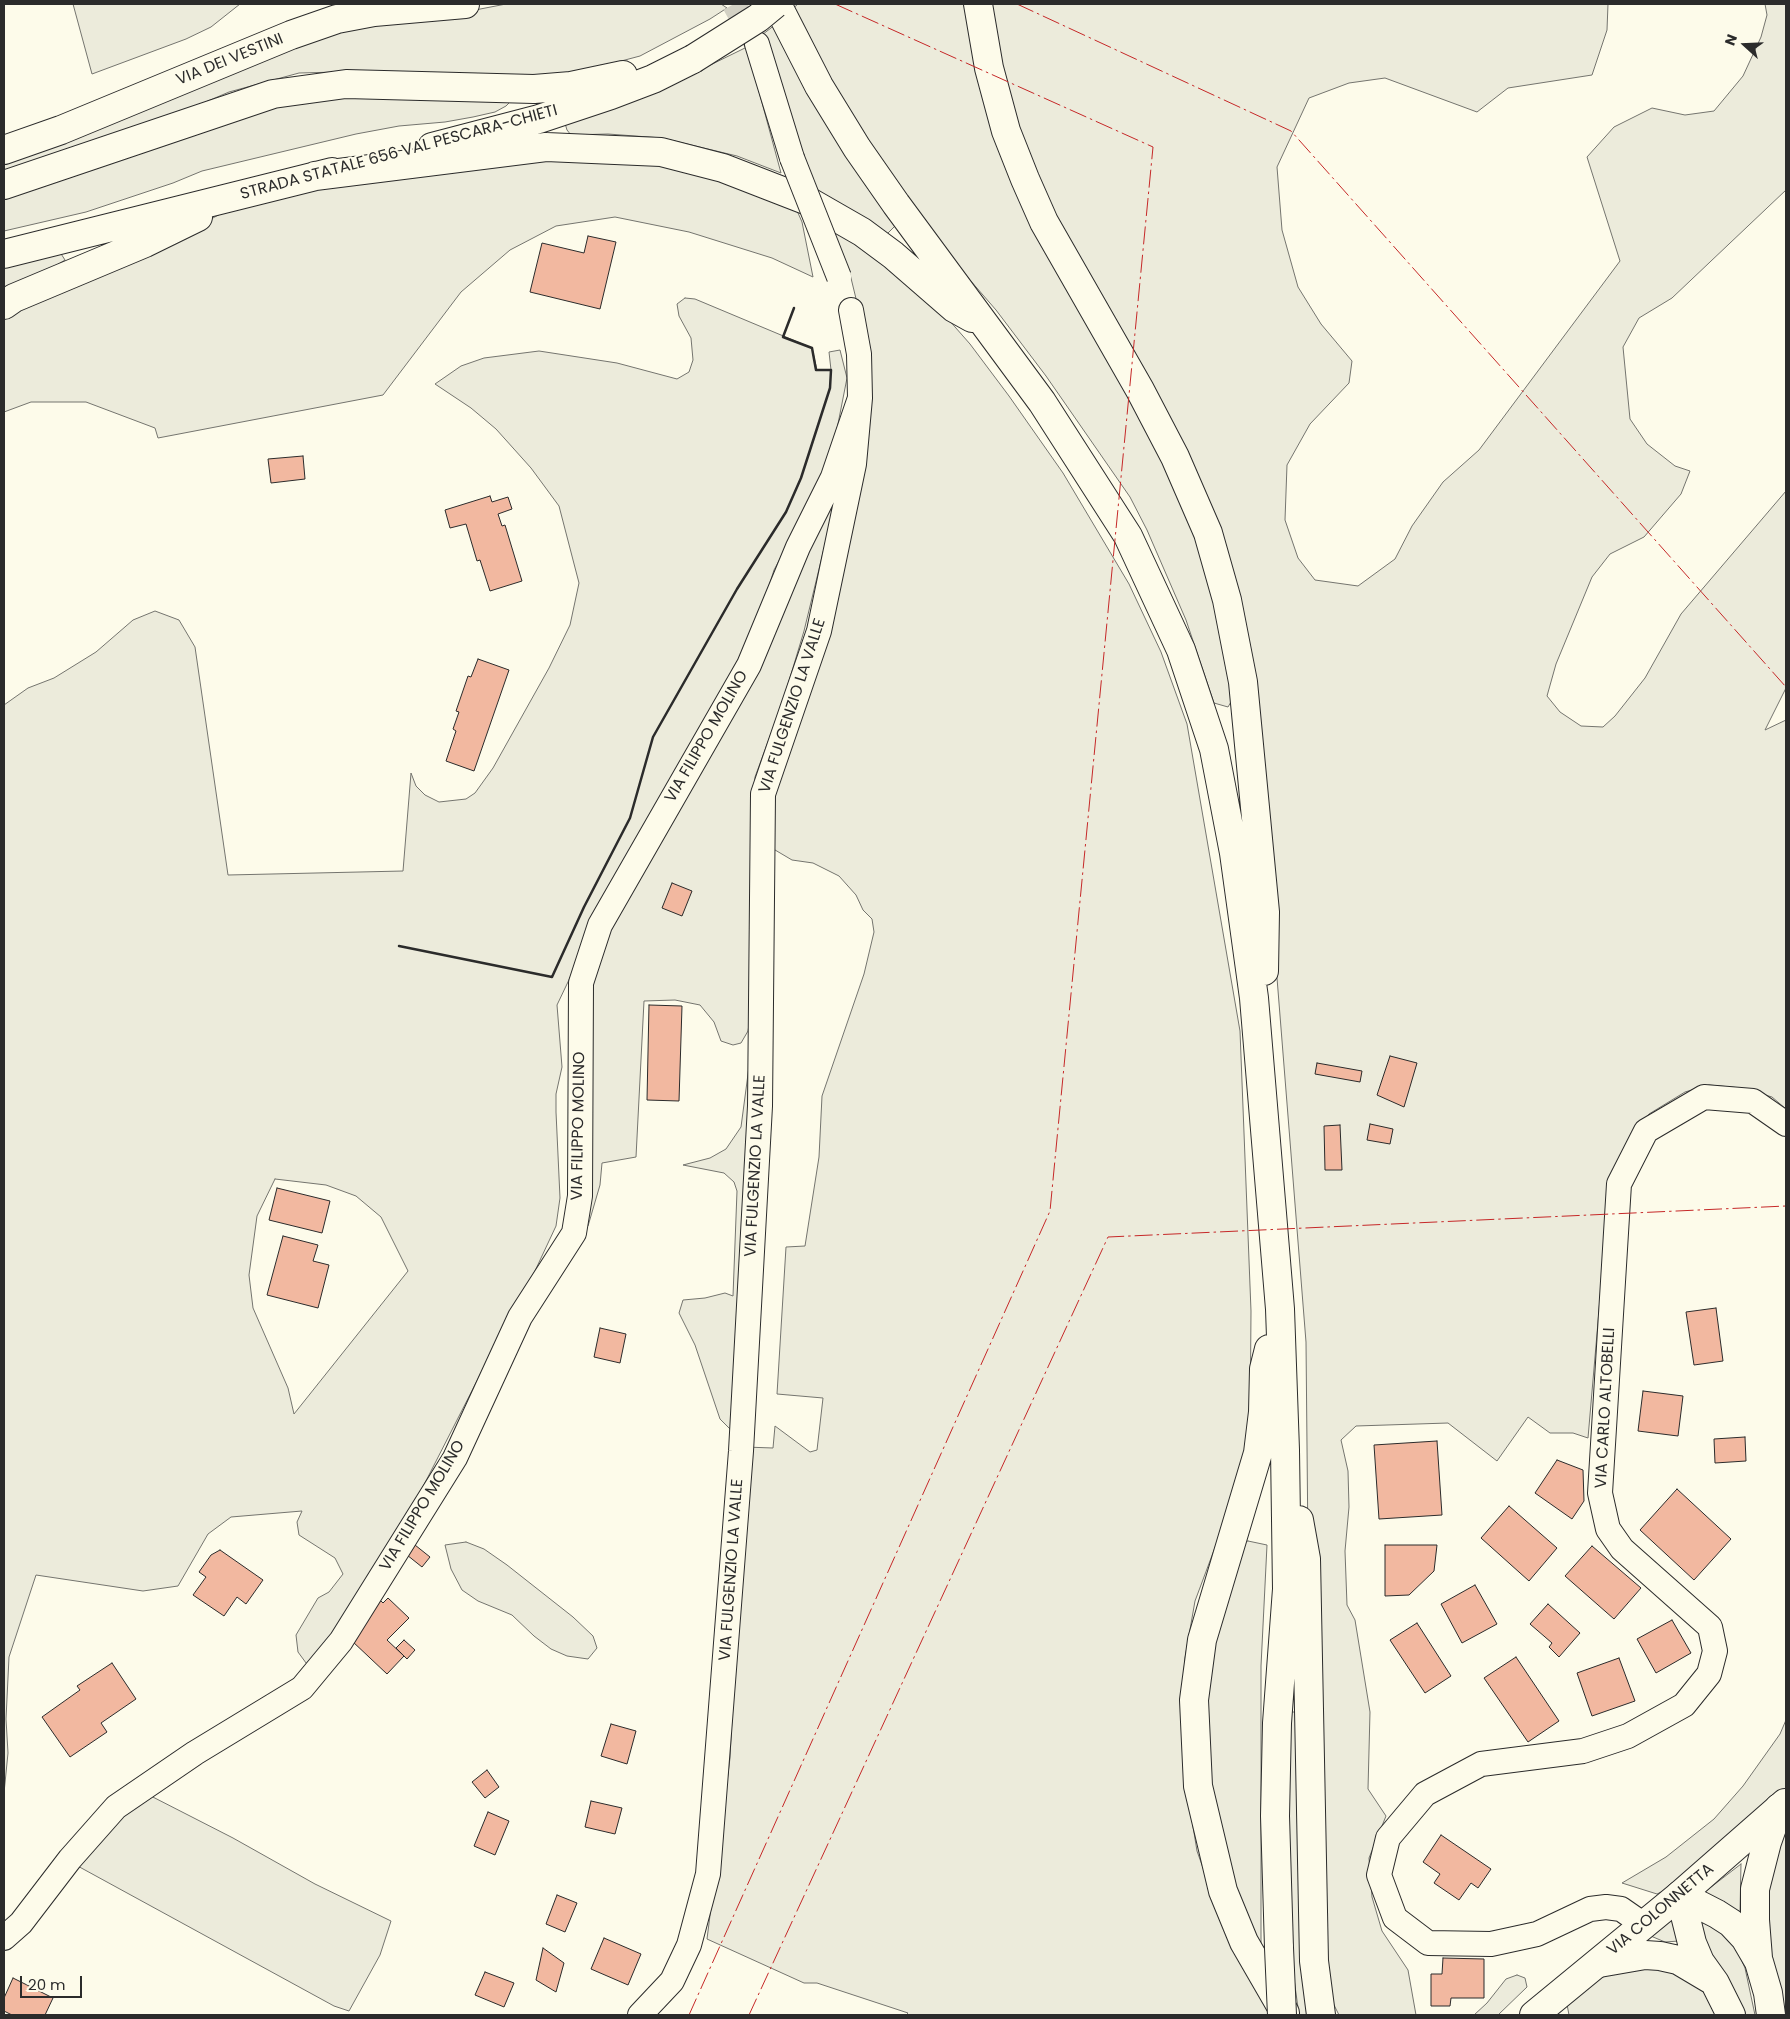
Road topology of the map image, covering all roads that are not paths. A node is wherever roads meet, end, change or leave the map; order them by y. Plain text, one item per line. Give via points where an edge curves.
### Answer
1 (465, 4) edge
2 (776, 4) edge
3 (978, 4) edge
4 (757, 44) tunnel mouth
5 (693, 59) junction
6 (4, 150) edge
7 (315, 176) junction
8 (4, 185) edge
9 (248, 192) junction
10 (4, 254) edge
11 (839, 277) dead end
12 (4, 305) edge
13 (851, 310) dead end
14 (988, 327) junction
15 (860, 398) junction
16 (1261, 1070) junction
17 (1786, 1124) edge
18 (1280, 1309) junction
19 (1286, 1450) junction
20 (1783, 1805) edge
21 (1680, 1895) junction
22 (1644, 1925) junction
23 (4, 1938) edge
24 (1599, 1962) junction
25 (1759, 1962) junction
26 (1715, 1983) junction
27 (640, 2015) edge
28 (1282, 2015) edge
29 (1286, 2015) edge
30 (1321, 2015) edge
31 (1534, 2015) edge
32 (1731, 2015) edge
33 (1771, 2015) edge

1 - 6 main road, VIA DEI VESTINI via 374,12 291,34 62,130
2 - 5 main road, STRADA STATALE 656 VAL PESCARA-CHIETI, bridge
2 - 14 main road via 856,148
3 - 16 main road via 989,68 1006,131 1025,179 1044,222 1175,457 1208,533 1227,600 1243,682 1265,912
4 - 11 street, bridge via 792,158
5 - 7 main road, STRADA STATALE 656 VAL PESCARA-CHIETI via 654,79 539,118
5 - 8 main road via 570,86 500,90 346,84 273,94
7 - 9 main road, STRADA STATALE 656 VAL PESCARA-CHIETI
7 - 14 main road via 546,147 669,154 723,168 808,201 862,232 954,308
9 - 10 main road, STRADA STATALE 656 VAL PESCARA-CHIETI
9 - 12 main road via 144,243
13 - 15 street, VIA FULGENZIO LA VALLE via 859,354
14 - 16 main road via 1042,402 1128,536 1181,650 1205,718 1226,800
15 - 23 street, VIA FILIPPO MOLINO via 833,477 798,546 749,665 600,924 581,983 580,1196 574,1233 520,1318 455,1458 341,1640 302,1688 195,1753 116,1807 70,1859 22,1923
15 - 27 street, VIA FULGENZIO LA VALLE via 854,464 819,631 764,794 760,1106 741,1451 708,1874 689,1945 672,1981
16 - 18 main road
17 - 22 street, VIA CARLO ALTOBELLI via 1753,1100 1704,1097 1646,1131 1619,1184 1600,1493 1608,1529 1622,1549 1710,1627 1714,1652 1709,1674 1684,1705 1628,1736 1583,1751 1481,1764 1425,1794 1388,1838 1379,1875 1395,1918 1428,1943 1492,1944 1537,1934 1590,1909 1606,1907 1621,1909
18 - 19 main road
18 - 29 main road via 1264,1370 1258,1453 1202,1640 1194,1700 1198,1786 1222,1891 1244,1942
19 - 28 main road, bridge via 1287,1589 1277,1723 1275,1816
19 - 30 main road via 1306,1559 1314,1961
20 - 21 main road, VIA COLONNETTA
20 - 25 main road via 1767,1842 1755,1890 1754,1920
21 - 22 main road, VIA COLONNETTA
21 - 25 main road via 1731,1923
21 - 26 main road via 1692,1943 1700,1962
22 - 24 main road, VIA COLONNETTA
24 - 26 main road via 1660,1956 1695,1968
24 - 31 main road, VIA COLONNETTA
25 - 33 main road
26 - 32 main road

